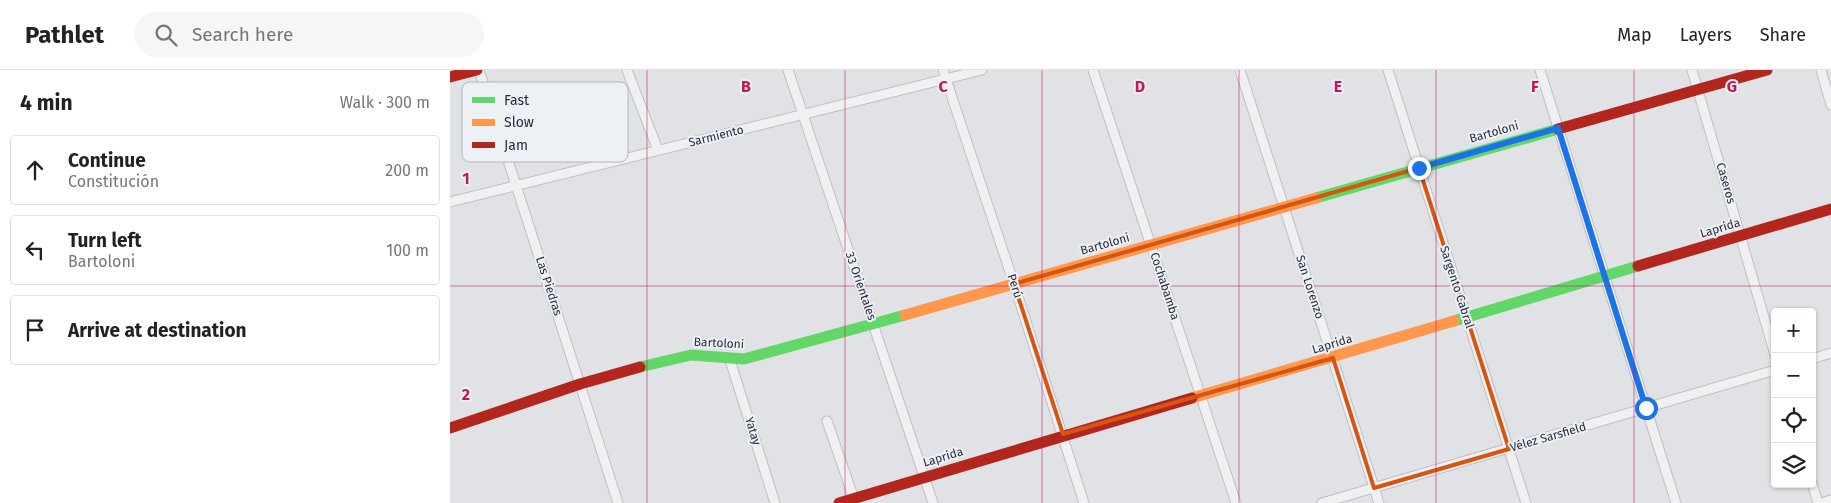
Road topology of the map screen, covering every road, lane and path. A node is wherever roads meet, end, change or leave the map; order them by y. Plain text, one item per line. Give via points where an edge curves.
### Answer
1 (478, 70) edge
2 (627, 70) edge
3 (788, 70) edge
4 (982, 70) edge
5 (1093, 70) edge
6 (1240, 70) edge
7 (1388, 70) edge
8 (1540, 70) edge
9 (1692, 70) edge
10 (1767, 70) edge
11 (1821, 70) edge
12 (944, 74) edge
13 (450, 77) edge
14 (482, 82) edge
15 (1699, 89) junction
16 (1831, 105) edge
17 (803, 114) junction
18 (1558, 128) junction
19 (658, 150) junction
20 (628, 157) edge
21 (509, 162) edge
22 (610, 162) edge
23 (1419, 168) junction
24 (517, 185) junction
25 (450, 202) edge
26 (1284, 207) junction
27 (1831, 209) edge
28 (1741, 236) junction
29 (1151, 244) junction
30 (1605, 277) junction
31 (1014, 284) junction
32 (1467, 318) junction
33 (874, 324) junction
34 (1774, 353) edge
35 (1831, 354) edge
36 (1332, 358) junction
37 (1816, 358) edge
38 (730, 360) junction
39 (1771, 371) edge
40 (580, 384) junction
41 (1201, 397) junction
42 (1646, 408) junction
43 (827, 421) dead end
44 (450, 428) edge
45 (1063, 434) junction
46 (1509, 449) junction
47 (924, 478) junction
48 (1374, 488) junction
49 (1814, 488) edge
50 (854, 499) junction
51 (1831, 500) edge
52 (618, 503) edge
53 (775, 503) edge
54 (839, 503) edge
55 (933, 503) edge
56 (1084, 503) edge
57 (1236, 503) edge
58 (1322, 503) edge
59 (1379, 503) edge
60 (1526, 503) edge
61 (1676, 503) edge
62 (1820, 503) edge

1 - 13 street
1 - 14 street, Las Piedras
2 - 19 street
3 - 17 street, 33 Orientales
4 - 12 street, Sarmiento
5 - 29 street, Cochabamba
6 - 26 street, San Lorenzo
7 - 23 street, Sargento Cabral
8 - 18 street
9 - 15 street, Caseros
10 - 15 street, Bartoloni
11 - 16 street
12 - 17 street, Sarmiento
12 - 31 street, Perú
15 - 18 street, Bartoloni
15 - 28 street, Caseros
17 - 19 street, Sarmiento
17 - 33 street, 33 Orientales
18 - 23 street, Bartoloni
18 - 30 street
19 - 20 street, Sarmiento
21 - 24 street, Las Piedras
22 - 24 street, Sarmiento
23 - 26 street, Bartoloni
23 - 32 street, Sargento Cabral
24 - 25 street, Sarmiento
24 - 40 street, Las Piedras
26 - 29 street, Bartoloni
26 - 36 street, San Lorenzo
27 - 28 street, Laprida
28 - 30 street, Laprida
28 - 34 street, Caseros
29 - 31 street, Bartoloni
29 - 41 street, Cochabamba
30 - 32 street, Laprida
30 - 42 street
31 - 33 street, Bartoloni
31 - 45 street, Perú
32 - 36 street, Laprida
32 - 46 street, Sargento Cabral
33 - 38 street, Bartoloni
33 - 47 street, 33 Orientales
35 - 37 street
36 - 41 street, Laprida
36 - 48 street, San Lorenzo
38 - 40 street, Bartoloni via 691,354
38 - 53 street, Yatay
39 - 42 street, Vélez Sarsfield
40 - 44 street, Bartoloni
40 - 52 street, Las Piedras
41 - 45 street, Laprida
41 - 57 street, Cochabamba
42 - 46 street, Vélez Sarsfield
42 - 61 street
43 - 50 street
45 - 47 street, Laprida
45 - 56 street, Perú
46 - 48 street, Vélez Sarsfield
46 - 60 street, Sargento Cabral
47 - 50 street, Laprida
47 - 55 street, 33 Orientales
48 - 58 street, Vélez Sarsfield
48 - 59 street, San Lorenzo
49 - 62 street
50 - 54 street, Laprida
51 - 62 street

